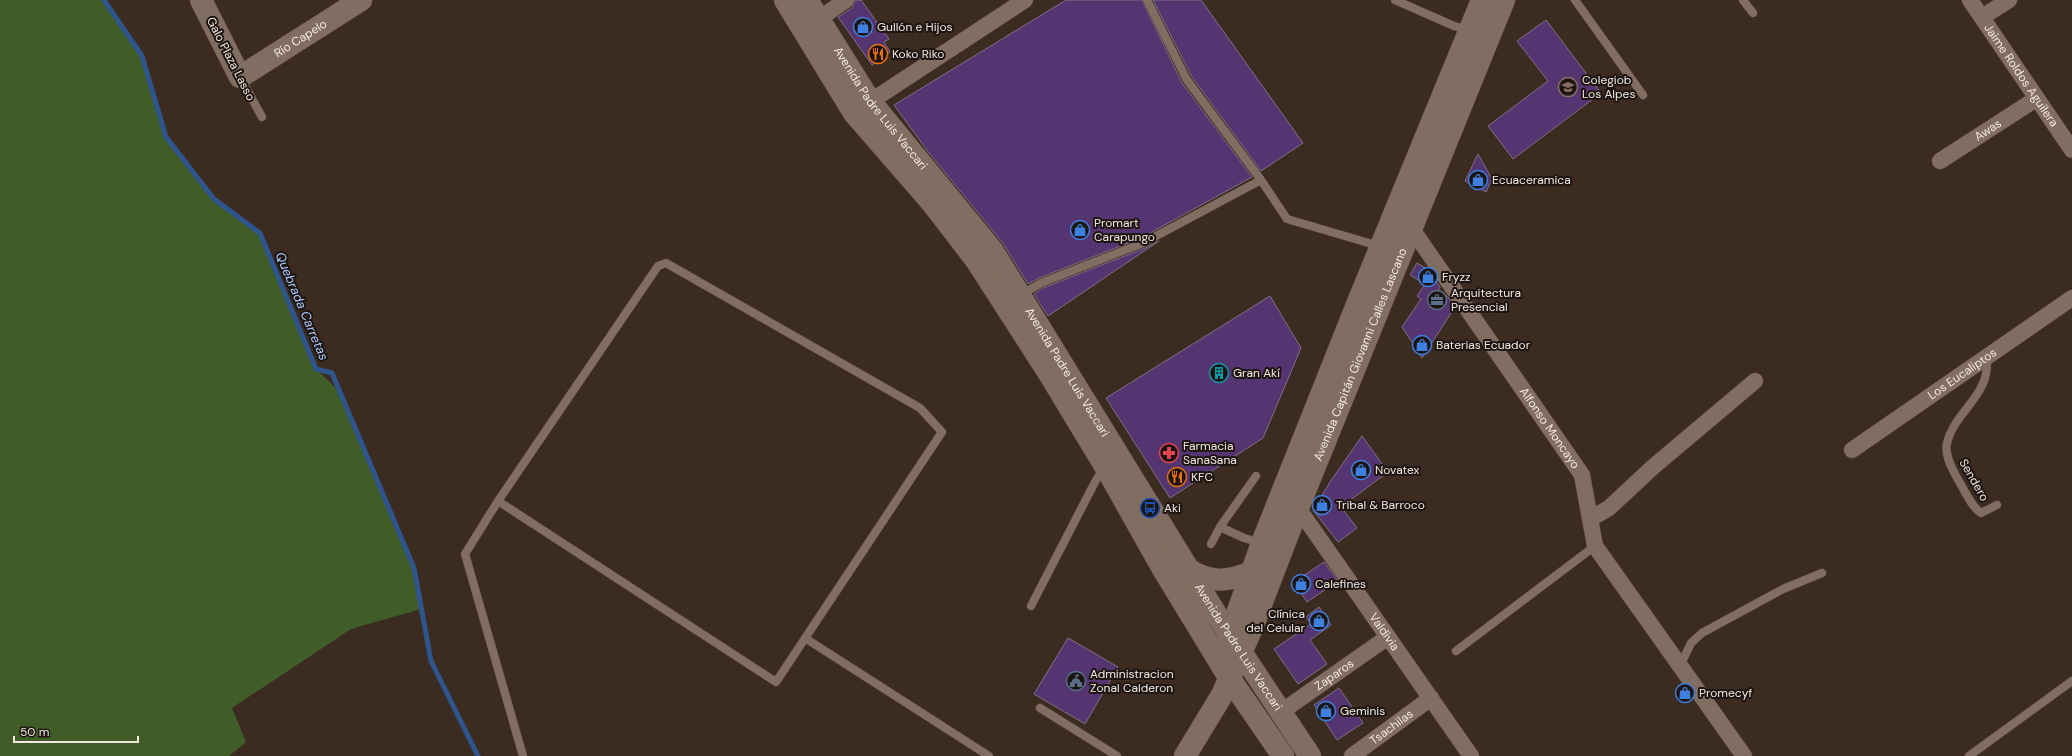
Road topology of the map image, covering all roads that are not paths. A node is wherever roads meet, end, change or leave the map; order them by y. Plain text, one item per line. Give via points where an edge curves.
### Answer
1 (201, 0) edge
2 (361, 0) edge
3 (785, 0) edge
4 (807, 0) edge
5 (846, 0) edge
6 (1025, 0) edge
7 (1147, 0) edge
8 (1395, 0) edge
9 (1482, 0) edge
10 (1504, 0) edge
11 (1575, 0) edge
12 (1744, 0) edge
13 (1970, 0) edge
14 (2009, 0) edge
15 (1005, 5) edge
16 (1753, 13) dead end
17 (1982, 17) junction
18 (819, 19) junction
19 (1469, 31) junction
20 (240, 77) junction
21 (1643, 95) dead end
22 (2036, 99) junction
23 (862, 107) junction
24 (262, 117) dead end
25 (2072, 150) edge
26 (1940, 161) dead end
27 (1261, 180) junction
28 (1412, 228) junction
29 (1380, 246) junction
30 (1021, 295) junction
31 (2070, 305) edge
32 (1986, 356) junction
33 (1756, 381) dead end
34 (1852, 450) dead end
35 (1105, 466) junction
36 (1256, 476) dead end
37 (498, 501) junction
38 (1997, 505) dead end
39 (1298, 508) junction
40 (1590, 519) junction
41 (1220, 527) junction
42 (1262, 543) junction
43 (1210, 544) dead end
44 (1595, 546) junction
45 (1189, 570) junction
46 (1251, 572) junction
47 (1822, 573) dead end
48 (1031, 606) dead end
49 (1229, 634) junction
50 (1388, 637) junction
51 (805, 638) junction
52 (1456, 651) dead end
53 (1242, 654) junction
54 (1680, 666) junction
55 (1225, 672) junction
56 (2072, 681) edge
57 (1431, 698) junction
58 (1040, 708) dead end
59 (1281, 712) junction
60 (523, 756) edge
61 (989, 756) edge
62 (1117, 756) edge
63 (1185, 756) edge
64 (1283, 756) edge
65 (1310, 756) edge
66 (1352, 756) edge
67 (1471, 756) edge
68 (1744, 756) edge
69 (1969, 756) edge

1 - 20 main road, Galo Plaza Lasso
2 - 20 main road, Río Capelo
3 - 23 main road, Avenida Padre Luis Vaccari
4 - 18 main road, Avenida Padre Luis Vaccari
5 - 18 street
6 - 15 street
7 - 27 lane via 1187,80
8 - 19 lane
9 - 19 main road, Avenida Capitán Giovanni Calles Lascano
10 - 28 main road, Avenida Capitán Giovanni Calles Lascano
11 - 21 lane
12 - 16 lane
13 - 17 street, Jaime Roldos Aguilera
14 - 17 street
15 - 23 street
17 - 22 street, Jaime Roldos Aguilera
18 - 23 main road, Avenida Padre Luis Vaccari
19 - 29 main road, Avenida Capitán Giovanni Calles Lascano
20 - 24 lane, Galo Plaza Lasso
22 - 25 street, Jaime Roldos Aguilera
22 - 26 street, Awas
23 - 30 main road, Avenida Padre Luis Vaccari via 992,250
23 - 35 main road, Avenida Padre Luis Vaccari via 976,260
27 - 29 lane via 1287,219
27 - 30 lane via 1144,243 1041,283
28 - 39 main road, Avenida Capitán Giovanni Calles Lascano
28 - 40 street, Alfonso Moncayo via 1582,475
29 - 42 main road, Avenida Capitán Giovanni Calles Lascano
30 - 45 main road, Avenida Padre Luis Vaccari
31 - 32 street, Los Eucaliptos
32 - 34 street, Los Eucaliptos
32 - 38 lane, Sendero via 1988,363 1984,384 1952,431 1947,453 1954,472 1975,508 1980,513
33 - 40 street via 1653,467 1609,508
35 - 48 lane
35 - 55 main road, Avenida Padre Luis Vaccari
36 - 41 lane
37 - 51 lane via 776,682
37 - 51 lane via 658,266 666,263 920,408 942,432
37 - 60 lane via 465,554
39 - 50 street, Valdivia
39 - 53 main road, Avenida Capitán Giovanni Calles Lascano
40 - 44 street, Alfonso Moncayo
41 - 42 lane
41 - 43 lane
42 - 46 main road, Avenida Capitán Giovanni Calles Lascano
44 - 52 lane
44 - 54 street, Alfonso Moncayo
45 - 46 main road via 1200,577 1222,581
45 - 49 main road, Avenida Padre Luis Vaccari
46 - 49 main road, Avenida Capitán Giovanni Calles Lascano
47 - 54 lane via 1783,589 1702,633 1691,643
49 - 53 main road, Avenida Padre Luis Vaccari
49 - 55 main road, Avenida Capitán Giovanni Calles Lascano
50 - 57 street, Valdivia
50 - 59 street, Zaparos
51 - 61 lane
53 - 55 main road, Avenida Capitán Giovanni Calles Lascano
53 - 59 main road, Avenida Padre Luis Vaccari
54 - 68 street, Alfonso Moncayo
55 - 63 main road, Avenida Capitán Giovanni Calles Lascano via 1214,707
55 - 64 main road, Avenida Padre Luis Vaccari
56 - 69 lane
57 - 66 street, Tsachilas
57 - 67 street, Valdivia
58 - 62 lane
59 - 65 main road, Avenida Padre Luis Vaccari

